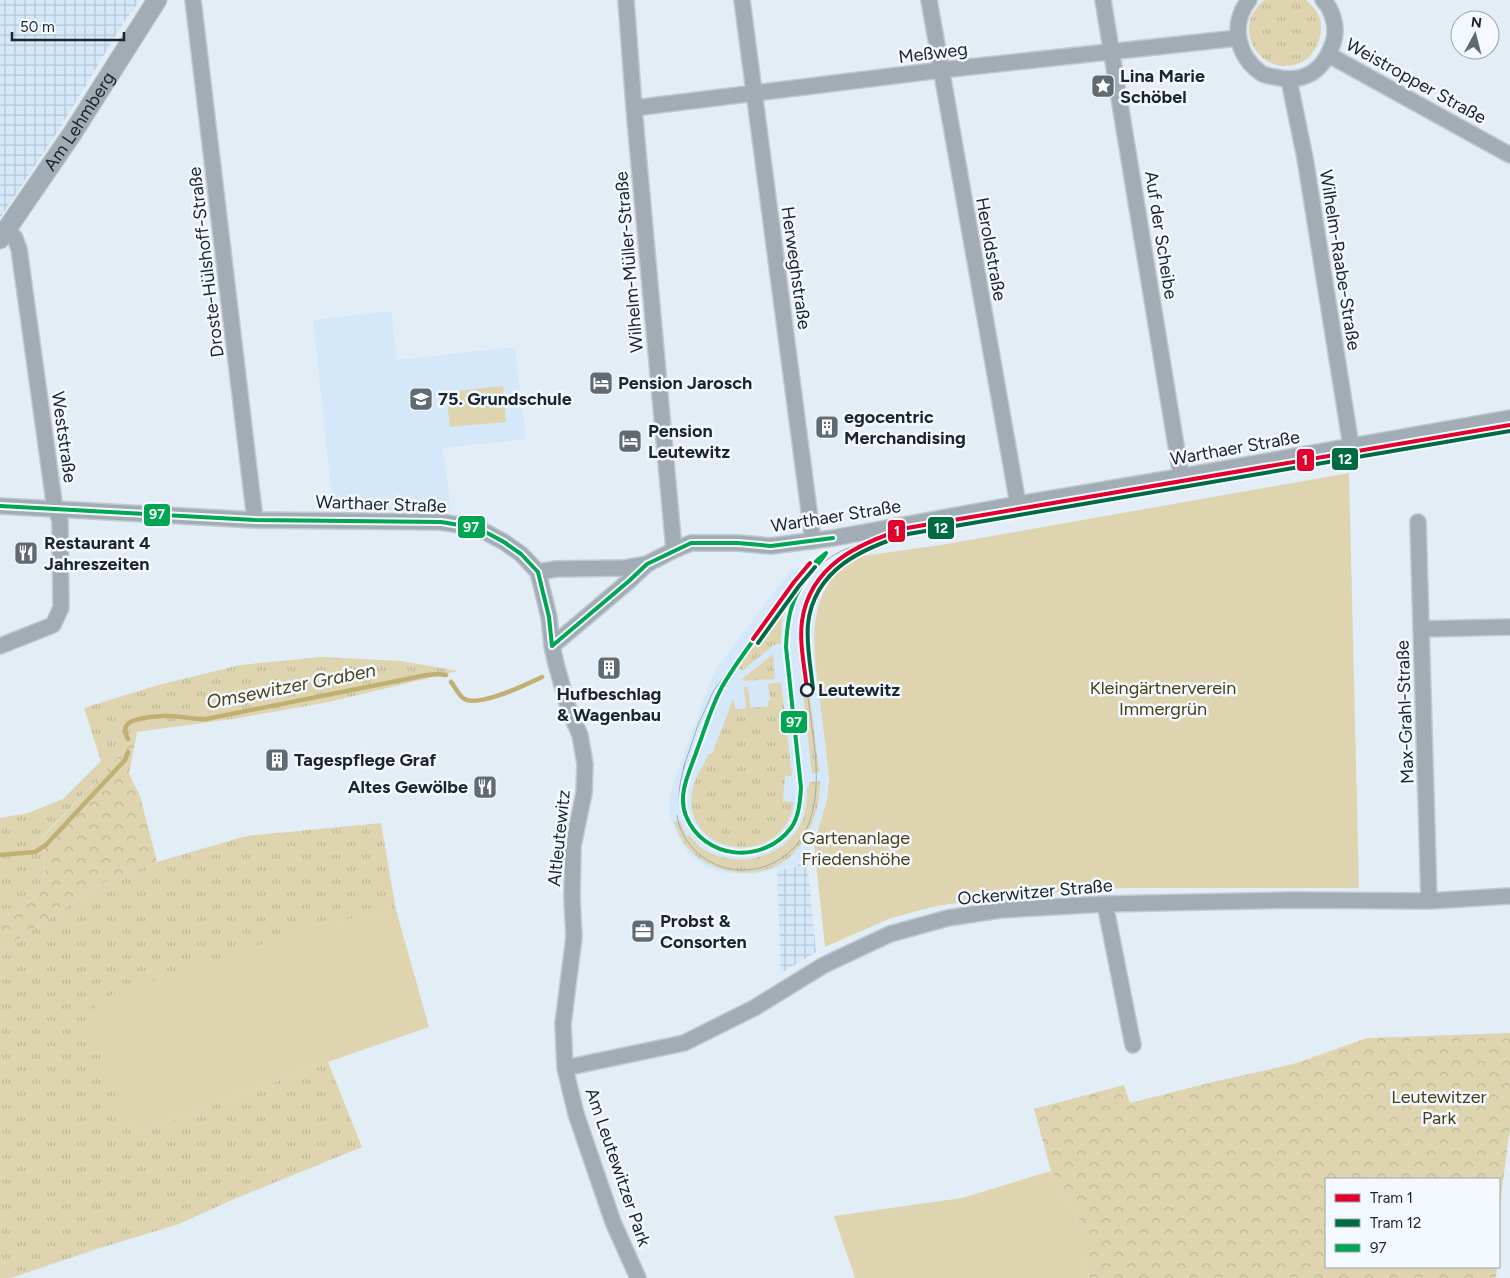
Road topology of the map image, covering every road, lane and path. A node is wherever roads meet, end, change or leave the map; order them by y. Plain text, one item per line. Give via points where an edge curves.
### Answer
1 (157, 0) edge
2 (193, 0) edge
3 (626, 0) edge
4 (742, 0) edge
5 (929, 0) edge
6 (1103, 0) edge
7 (1249, 0) edge
8 (1323, 0) edge
9 (1238, 38) junction
10 (1112, 52) junction
11 (1330, 55) junction
12 (941, 70) junction
13 (1289, 80) junction
14 (755, 94) junction
15 (634, 108) junction
16 (1510, 155) edge
17 (4, 234) edge
18 (1510, 418) edge
19 (1351, 446) junction
20 (1181, 476) junction
21 (1018, 504) junction
22 (0, 506) edge
23 (54, 509) junction
24 (256, 520) junction
25 (1418, 522) dead end
26 (814, 541) junction
27 (674, 550) junction
28 (648, 564) junction
29 (538, 572) junction
30 (1510, 627) edge
31 (1421, 629) junction
32 (0, 646) edge
33 (552, 646) junction
34 (1510, 896) edge
35 (1429, 901) junction
36 (1105, 904) junction
37 (1133, 1045) dead end
38 (565, 1068) junction
39 (638, 1278) edge

1 - 17 street, Am Lehmberg
2 - 24 street, Droste-Hülshoff-Straße
3 - 15 street, Wilhelm-Müller-Straße
4 - 14 street, Herweghstraße
5 - 12 street, Heroldstraße
6 - 10 street, Auf der Scheibe
7 - 9 street via 1239,18
8 - 11 street via 1334,21 1335,38
9 - 10 street, Meßweg
9 - 13 street via 1246,59 1262,74
10 - 12 street, Meßweg
10 - 20 street, Auf der Scheibe
11 - 13 street via 1320,67 1304,77
11 - 16 street, Weistropper Straße
12 - 14 street, Meßweg
12 - 21 street, Heroldstraße
13 - 19 street, Wilhelm-Raabe-Straße
14 - 15 street, Meßweg
14 - 26 street, Herweghstraße
15 - 27 street, Wilhelm-Müller-Straße
17 - 23 street, Weststraße via 15,238 19,249
18 - 19 street, Warthaer Straße
19 - 20 street, Warthaer Straße
20 - 21 street, Warthaer Straße
21 - 26 street, Warthaer Straße
22 - 23 street, Warthaer Straße
23 - 24 street, Warthaer Straße
23 - 32 street, Weststraße via 60,520 61,608 53,625
24 - 29 street, Warthaer Straße via 441,522 478,528 521,554
25 - 31 street, Max-Grahl-Straße
26 - 27 street, Warthaer Straße via 771,546 691,544
27 - 28 street, Warthaer Straße
28 - 29 street, Warthaer Straße
28 - 33 street
29 - 33 street, Altleutewitz
30 - 31 street
31 - 35 street, Max-Grahl-Straße
33 - 38 street, Altleutewitz via 580,735 584,764 584,793 573,846 574,937 563,1024
34 - 35 street, Ockerwitzer Straße
35 - 36 street, Ockerwitzer Straße
36 - 37 street
36 - 38 street, Ockerwitzer Straße via 1000,910 948,918 890,934 824,965 754,1008 684,1043
38 - 39 street, Am Leutewitzer Park via 579,1123 613,1222

